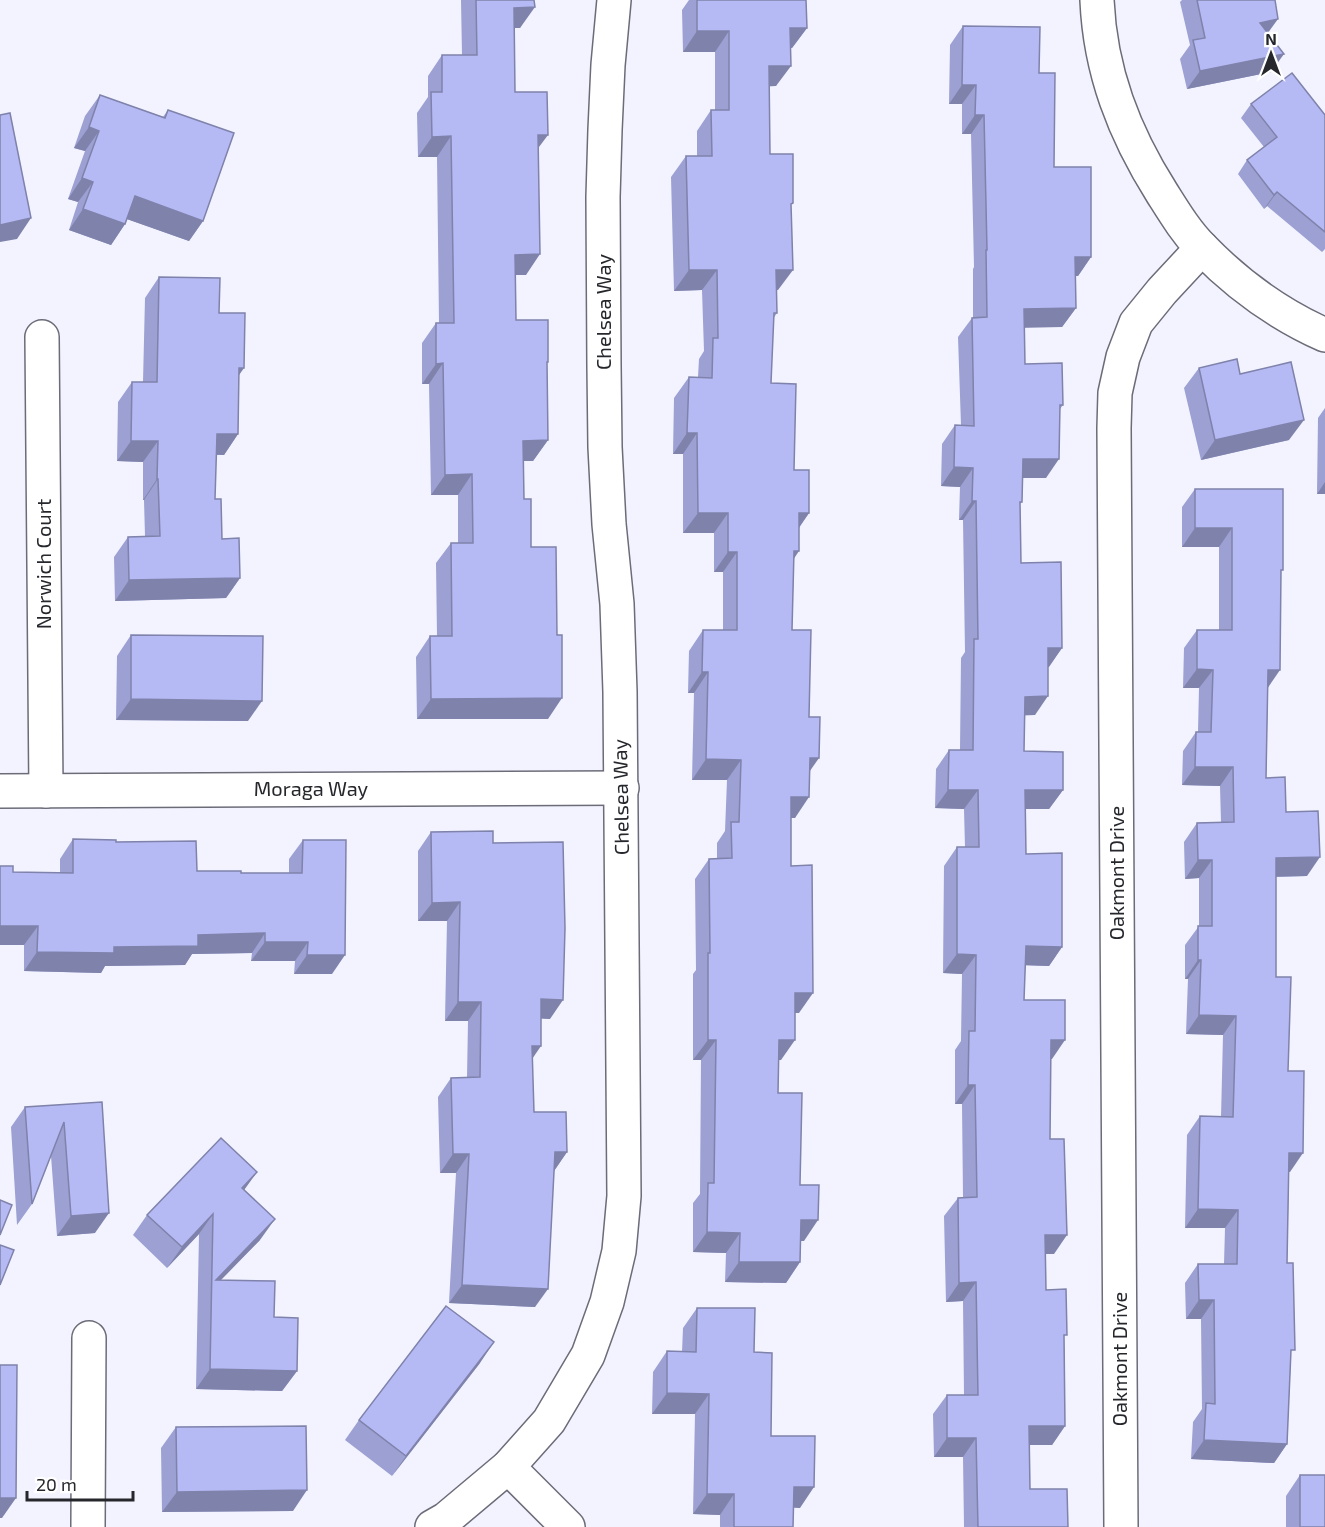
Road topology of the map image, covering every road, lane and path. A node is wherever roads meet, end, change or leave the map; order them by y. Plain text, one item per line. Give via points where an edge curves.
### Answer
1 (614, 0) edge
2 (1097, 0) edge
3 (1202, 248) junction
4 (1325, 335) edge
5 (42, 337) dead end
6 (621, 788) junction
7 (0, 791) edge
8 (46, 791) junction
9 (89, 1338) dead end
10 (508, 1467) junction
11 (88, 1527) edge
12 (432, 1527) edge
13 (568, 1527) edge
14 (1121, 1527) edge

1 - 6 street, Chelsea Way via 603,197 604,366 609,525 617,604
2 - 3 street via 1105,64 1118,106 1156,184
3 - 4 street via 1249,291
3 - 14 street, Oakmont Drive via 1136,323 1123,357 1116,393
5 - 8 street, Norwich Court
6 - 8 street, Moraga Way
6 - 10 street, Chelsea Way via 624,1196 619,1251 607,1302 588,1355 549,1421
7 - 8 street, Moraga Way
9 - 11 street
10 - 12 street, Chelsea Way
10 - 13 street

